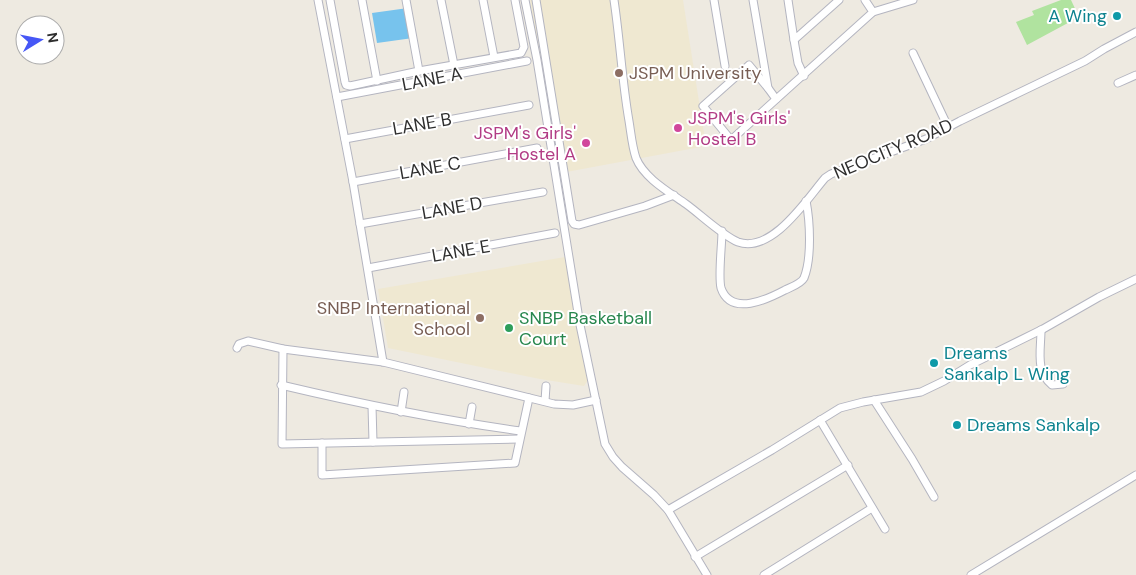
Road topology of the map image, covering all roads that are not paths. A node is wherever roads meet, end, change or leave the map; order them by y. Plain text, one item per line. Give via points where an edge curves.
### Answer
1 (331, 0) edge
2 (362, 0) edge
3 (406, 0) edge
4 (441, 0) edge
5 (482, 0) edge
6 (515, 0) edge
7 (525, 0) edge
8 (536, 0) edge
9 (614, 0) edge
10 (714, 0) edge
11 (753, 0) edge
12 (788, 0) edge
13 (839, 0) edge
14 (865, 0) edge
15 (913, 0) edge
16 (318, 1) edge
17 (896, 2) edge
18 (873, 12) junction
19 (1136, 32) edge
20 (794, 40) junction
21 (913, 53) dead end
22 (494, 57) junction
23 (527, 61) dead end
24 (454, 65) junction
25 (725, 66) dead end
26 (419, 71) junction
27 (1136, 74) edge
28 (804, 76) junction
29 (376, 81) junction
30 (1118, 83) dead end
31 (768, 88) junction
32 (337, 97) junction
33 (776, 99) junction
34 (529, 105) dead end
35 (948, 128) junction
36 (345, 139) junction
37 (537, 148) dead end
38 (353, 182) junction
39 (543, 192) dead end
40 (674, 195) junction
41 (806, 201) junction
42 (360, 224) junction
43 (722, 231) junction
44 (555, 233) dead end
45 (368, 268) junction
46 (1136, 279) edge
47 (1041, 330) junction
48 (237, 348) dead end
49 (283, 349) junction
50 (383, 362) junction
51 (1064, 384) dead end
52 (281, 385) junction
53 (546, 386) dead end
54 (404, 392) dead end
55 (529, 398) junction
56 (596, 400) junction
57 (874, 400) junction
58 (545, 401) junction
59 (372, 406) junction
60 (472, 407) dead end
61 (401, 412) junction
62 (820, 420) junction
63 (469, 424) junction
64 (521, 431) junction
65 (519, 439) junction
66 (372, 442) junction
67 (322, 444) junction
68 (848, 465) junction
69 (1136, 475) edge
70 (934, 497) dead end
71 (872, 508) junction
72 (668, 510) junction
73 (885, 529) dead end
74 (695, 556) junction
75 (707, 575) edge
76 (764, 575) edge
77 (971, 575) edge

1 - 16 street
1 - 29 street via 346,85
2 - 29 street
3 - 26 street
4 - 24 street
5 - 22 street
6 - 22 street via 523,50 518,54
7 - 56 street via 580,325
8 - 40 street via 574,224
9 - 40 street, NEOCITY ROAD via 634,152 642,169
10 - 25 street
11 - 31 street
12 - 20 street
13 - 20 street
14 - 18 street
15 - 17 street
16 - 32 street
17 - 18 street
18 - 28 street
19 - 35 street, NEOCITY ROAD via 1085,61
20 - 28 street
21 - 35 street
22 - 24 street
23 - 32 street, LANE A
24 - 26 street
26 - 29 street
27 - 30 street
28 - 33 street
31 - 33 street
31 - 33 street via 749,65 703,106 731,140
32 - 36 street
34 - 36 street, LANE B
35 - 41 street, NEOCITY ROAD via 831,174
36 - 38 street
37 - 38 street, LANE C
38 - 42 street
39 - 42 street, LANE D
40 - 43 street, NEOCITY ROAD
41 - 43 street, NEOCITY ROAD via 794,217 761,241 740,242
41 - 43 street via 810,228 804,277 798,284 759,302 733,302 724,294 721,288
42 - 45 street
44 - 45 street, LANE E
45 - 50 street
46 - 47 street via 1099,296
47 - 51 street via 1040,369 1052,385
47 - 57 street via 921,392
48 - 49 street via 248,341
49 - 50 street
49 - 52 street
50 - 55 street
52 - 59 street
52 - 67 street via 282,444
53 - 58 street
54 - 61 street
55 - 58 street
55 - 64 street
56 - 58 street via 572,405
56 - 72 street via 601,432 609,451
57 - 62 street via 840,408
57 - 70 street
59 - 61 street
59 - 66 street
60 - 63 street
61 - 63 street
62 - 68 street
62 - 72 street
63 - 64 street
64 - 65 street
65 - 66 street
65 - 67 street via 515,463 322,475
66 - 67 street
68 - 71 street
68 - 74 street
69 - 77 street
71 - 73 street
71 - 76 street
72 - 74 street
74 - 75 street

